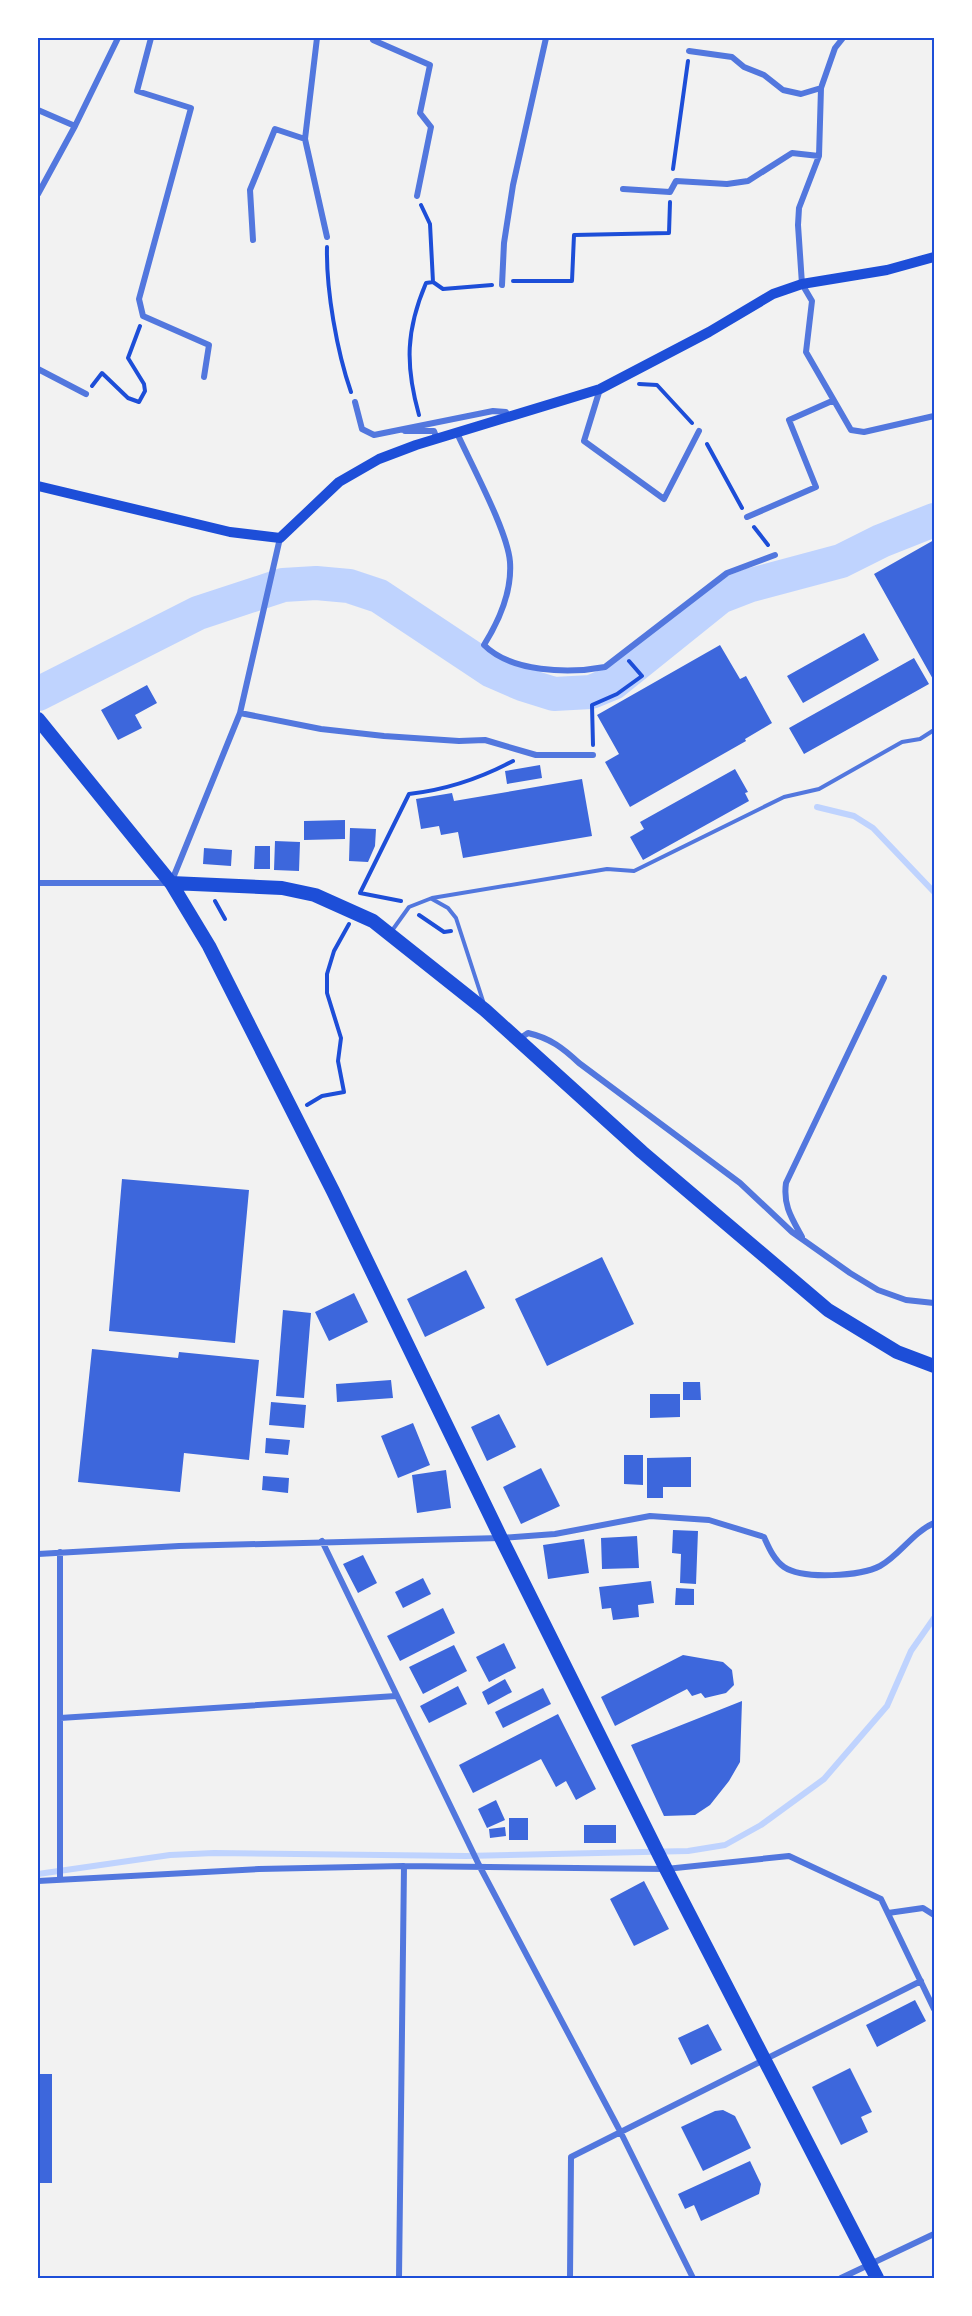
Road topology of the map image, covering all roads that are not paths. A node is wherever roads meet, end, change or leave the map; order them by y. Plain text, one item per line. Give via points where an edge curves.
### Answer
1 (118, 38) edge
2 (151, 38) edge
3 (317, 38) edge
4 (375, 38) edge
5 (546, 38) edge
6 (843, 38) edge
7 (689, 51) road end
8 (821, 88) junction
9 (38, 110) edge
10 (75, 126) junction
11 (305, 139) junction
12 (819, 156) junction
13 (623, 189) dead end
14 (38, 194) edge
15 (417, 196) road end
16 (327, 237) road end
17 (253, 240) dead end
18 (934, 257) edge
19 (502, 283) road end
20 (802, 284) junction
21 (38, 369) edge
22 (204, 377) dead end
23 (600, 389) junction
24 (86, 394) road end
25 (832, 401) junction
26 (355, 402) road end
27 (934, 416) edge
28 (509, 418) junction
29 (699, 430) dead end
30 (395, 431) junction
31 (457, 433) junction
32 (437, 439) junction
33 (38, 486) edge
34 (747, 517) road end
35 (280, 538) junction
36 (775, 555) road end
37 (240, 713) junction
38 (38, 718) edge
39 (934, 730) edge
40 (593, 755) road end
41 (38, 883) edge
42 (171, 883) junction
43 (432, 898) junction
44 (390, 933) junction
45 (884, 978) dead end
46 (485, 1010) junction
47 (519, 1040) junction
48 (804, 1240) junction
49 (934, 1303) edge
50 (934, 1366) edge
51 (934, 1524) edge
52 (501, 1538) junction
53 (322, 1541) junction
54 (60, 1552) junction
55 (38, 1554) edge
56 (396, 1696) junction
57 (60, 1718) junction
58 (404, 1866) junction
59 (480, 1867) junction
60 (666, 1869) junction
61 (60, 1880) junction
62 (38, 1881) edge
63 (888, 1913) junction
64 (934, 1915) edge
65 (921, 1981) junction
66 (934, 2009) edge
67 (765, 2058) junction
68 (620, 2131) junction
69 (934, 2234) edge
70 (870, 2265) junction
71 (399, 2278) edge
72 (570, 2278) edge
73 (693, 2278) edge
74 (841, 2278) edge
75 (878, 2278) edge

1 - 10 street
2 - 22 street via 137,91 191,108 139,299 143,316 209,345
3 - 11 street
4 - 15 street via 430,65 420,113 431,127
5 - 19 street via 513,185
6 - 8 street via 835,48
7 - 8 street via 732,57 783,90 801,94
8 - 12 street
9 - 10 street
10 - 14 street
11 - 16 street
11 - 17 street via 275,129 250,190
12 - 13 street via 792,153 748,181 676,181 670,192
12 - 20 street via 799,208
18 - 20 main road via 887,270
20 - 23 main road via 772,294
20 - 25 street via 812,301 806,352
21 - 24 street
23 - 28 main road
23 - 29 street via 584,441 664,499
25 - 27 street via 851,430 864,432
25 - 34 street via 789,420 816,487
26 - 30 street via 362,429 367,433
28 - 30 street via 506,412 493,411
28 - 31 main road
30 - 32 street via 434,431
31 - 32 main road
31 - 36 street via 508,547 509,584 496,624 484,645 495,656 511,663 590,670 605,667 727,573
32 - 35 main road via 359,469 339,482
33 - 35 main road via 230,532
35 - 37 street
37 - 40 street via 321,729 384,736 484,740 545,757
37 - 42 street
38 - 42 highway
39 - 43 lane via 902,742 819,789 784,797 634,871 607,869
41 - 42 street
42 - 44 highway via 282,888 315,894
42 - 52 highway via 209,946
43 - 44 lane via 409,907
43 - 46 lane via 456,918
44 - 46 highway
45 - 48 street via 786,1183 787,1209
46 - 47 highway
47 - 48 street via 528,1033 561,1046 740,1183
47 - 50 highway via 642,1152 828,1310 897,1352
48 - 49 street via 878,1290 906,1300
51 - 52 street via 917,1532 882,1565 859,1574 826,1575 786,1569 774,1557 764,1537 709,1520 650,1516 555,1534
52 - 53 street
52 - 60 highway
53 - 54 street
53 - 56 street
54 - 55 street
54 - 57 street
56 - 57 street
56 - 59 street
57 - 61 street
58 - 59 street
58 - 61 street
58 - 71 street
59 - 60 street
59 - 68 street
60 - 63 street via 789,1856 881,1899
60 - 67 highway
61 - 62 street
63 - 64 street via 923,1908
63 - 65 street
65 - 66 street
65 - 67 street
67 - 68 street
67 - 70 highway
68 - 72 street via 571,2157
68 - 73 street
69 - 70 street
70 - 74 street
70 - 75 highway

